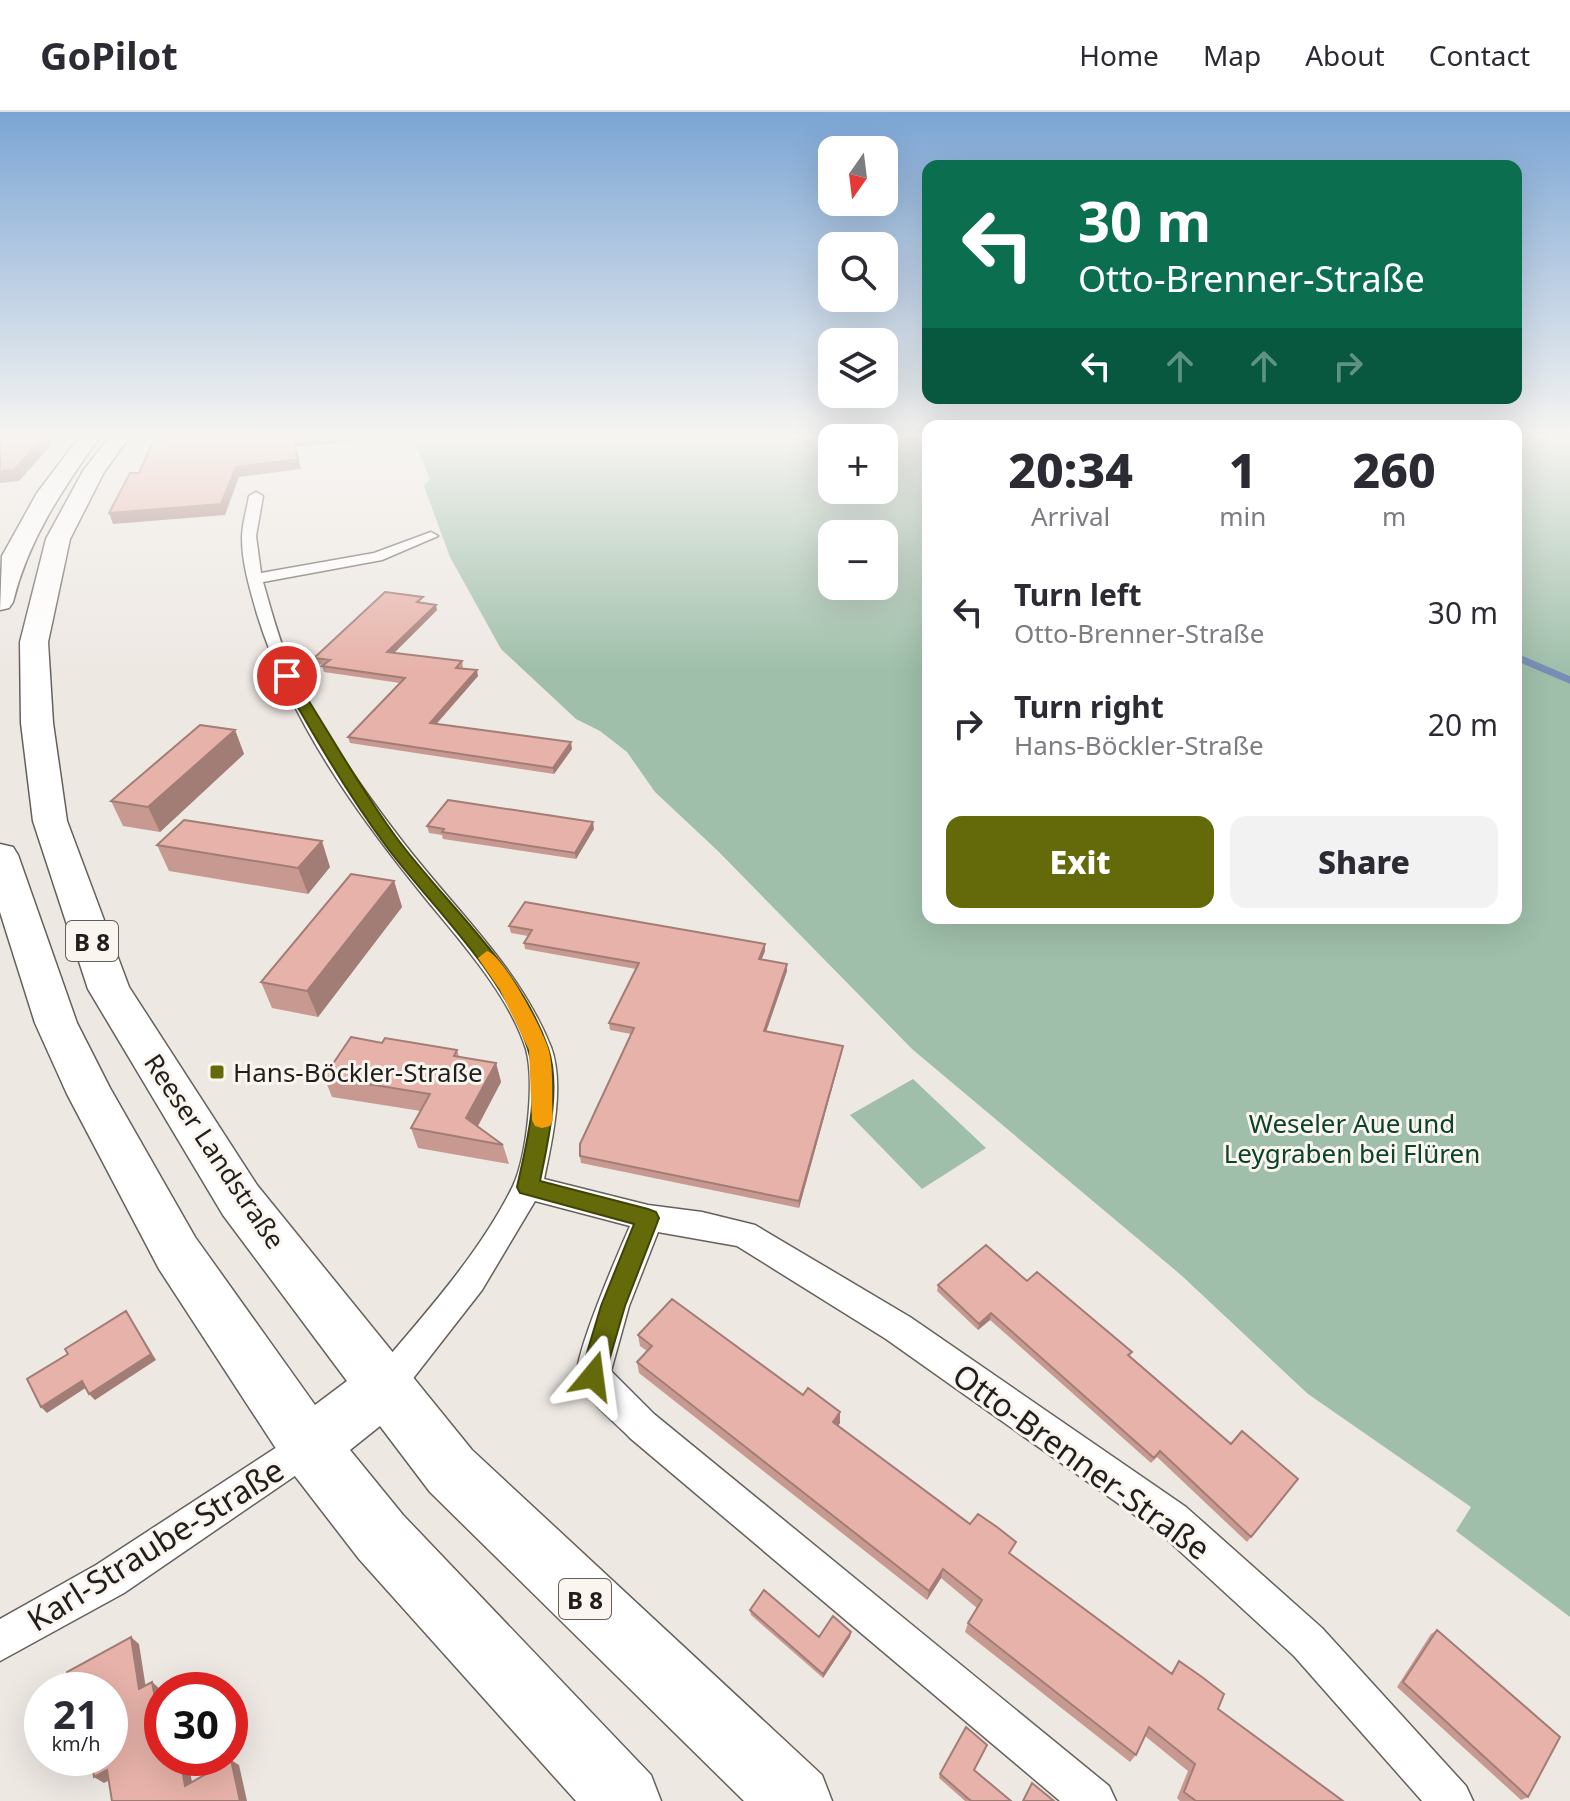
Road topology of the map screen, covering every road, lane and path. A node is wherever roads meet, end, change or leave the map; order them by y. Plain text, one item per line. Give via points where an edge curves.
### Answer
1 (36, 514) edge
2 (71, 514) edge
3 (253, 514) edge
4 (431, 536) dead end
5 (254, 579) junction
6 (0, 602) edge
7 (0, 855) edge
8 (528, 1187) junction
9 (648, 1218) junction
10 (385, 1387) junction
11 (309, 1446) junction
12 (0, 1641) edge
13 (625, 1801) edge
14 (796, 1801) edge
15 (1094, 1801) edge
16 (1451, 1801) edge

1 - 6 main road
2 - 10 main road, Reeser Landstraße / B 8 via 58,539 34,642 37,723 50,821 109,989 240,1200
3 - 5 street via 249,536
4 - 5 street via 377,557
5 - 8 street via 280,661 341,770 392,843 487,958 539,1050 544,1113
7 - 11 main road, B 8 via 56,1023 90,1094 177,1253
8 - 9 street, Otto-Brenner-Straße
8 - 10 street via 471,1280
9 - 15 street via 613,1306 593,1376 642,1426
9 - 16 street, Otto-Brenner-Straße via 744,1234 778,1253 898,1328 1173,1520 1308,1642
10 - 11 main road
10 - 14 main road, Reeser Landstraße / B 8 via 451,1471
11 - 12 street, Karl-Straube-Straße via 110,1579
11 - 13 main road, B 8 via 381,1537

